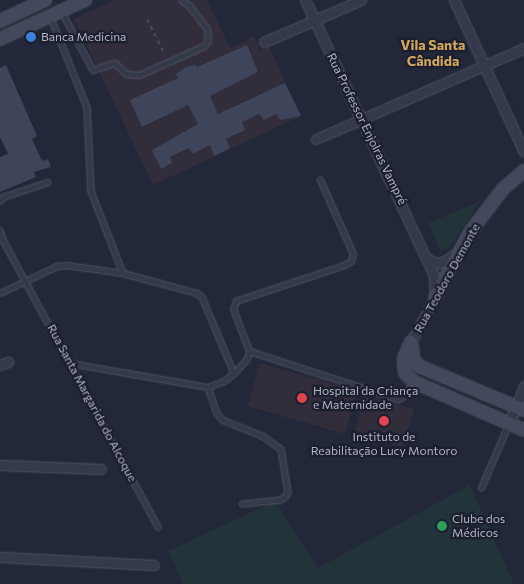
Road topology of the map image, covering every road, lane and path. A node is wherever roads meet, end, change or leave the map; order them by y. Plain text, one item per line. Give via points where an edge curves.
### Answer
1 (45, 0) edge
2 (85, 0) edge
3 (181, 0) edge
4 (190, 0) edge
5 (305, 0) edge
6 (361, 0) edge
7 (454, 0) edge
8 (190, 6) junction
9 (56, 14) junction
10 (147, 19) dead end
11 (0, 21) edge
12 (315, 21) junction
13 (0, 39) edge
14 (264, 42) dead end
15 (524, 48) edge
16 (169, 62) junction
17 (485, 65) junction
18 (361, 119) junction
19 (316, 139) dead end
20 (524, 152) edge
21 (524, 171) edge
22 (320, 180) dead end
23 (48, 182) dead end
24 (0, 201) edge
25 (0, 230) edge
26 (459, 252) junction
27 (428, 259) junction
28 (123, 273) junction
29 (25, 280) junction
30 (0, 293) edge
31 (434, 297) junction
32 (411, 342) junction
33 (249, 351) junction
34 (70, 363) junction
35 (234, 373) junction
36 (414, 382) junction
37 (524, 386) edge
38 (208, 387) junction
39 (520, 408) edge
40 (509, 424) junction
41 (524, 430) edge
42 (0, 465) edge
43 (101, 468) dead end
44 (481, 488) dead end
45 (242, 504) dead end
46 (158, 527) dead end
47 (0, 557) edge
48 (154, 565) dead end

1 - 11 street
2 - 9 street
3 - 8 lane
4 - 8 lane
5 - 12 street, Rua Professor Enjolras Vampré
6 - 12 street
7 - 17 street
8 - 16 lane via 207,29 208,41 204,46
9 - 13 street
9 - 16 lane via 90,68 96,70 115,63 127,74 139,75
9 - 28 lane via 87,107 91,191
10 - 16 path
12 - 14 street
12 - 18 street, Rua Professor Enjolras Vampré
15 - 17 street
17 - 18 street
17 - 20 street
18 - 19 street
18 - 27 street, Rua Professor Enjolras Vampré
21 - 26 street, Rua Teodoro Demonte via 503,189
22 - 33 lane via 353,254 351,261 236,301 233,309
23 - 24 lane via 3,197
25 - 29 lane, Rua Santa Margarida do Alcoque
26 - 27 street via 443,262 435,263
26 - 31 street, Rua Teodoro Demonte
27 - 31 street, Rua Professor Enjolras Vampré via 434,275
28 - 29 lane via 57,266
28 - 35 lane via 202,297
29 - 30 lane
29 - 34 lane, Rua Santa Margarida do Alcoque
31 - 32 street, Rua Teodoro Demonte
32 - 36 street via 404,366 405,373
32 - 39 street via 414,361 421,367
33 - 35 lane
33 - 36 lane via 398,399
34 - 38 lane
34 - 46 lane, Rua Santa Margarida do Alcoque
35 - 38 lane
36 - 40 street
37 - 39 street
38 - 45 lane via 223,420 263,436 281,449 288,492 285,498
39 - 40 street
40 - 41 street
40 - 44 lane
42 - 43 street
47 - 48 street

